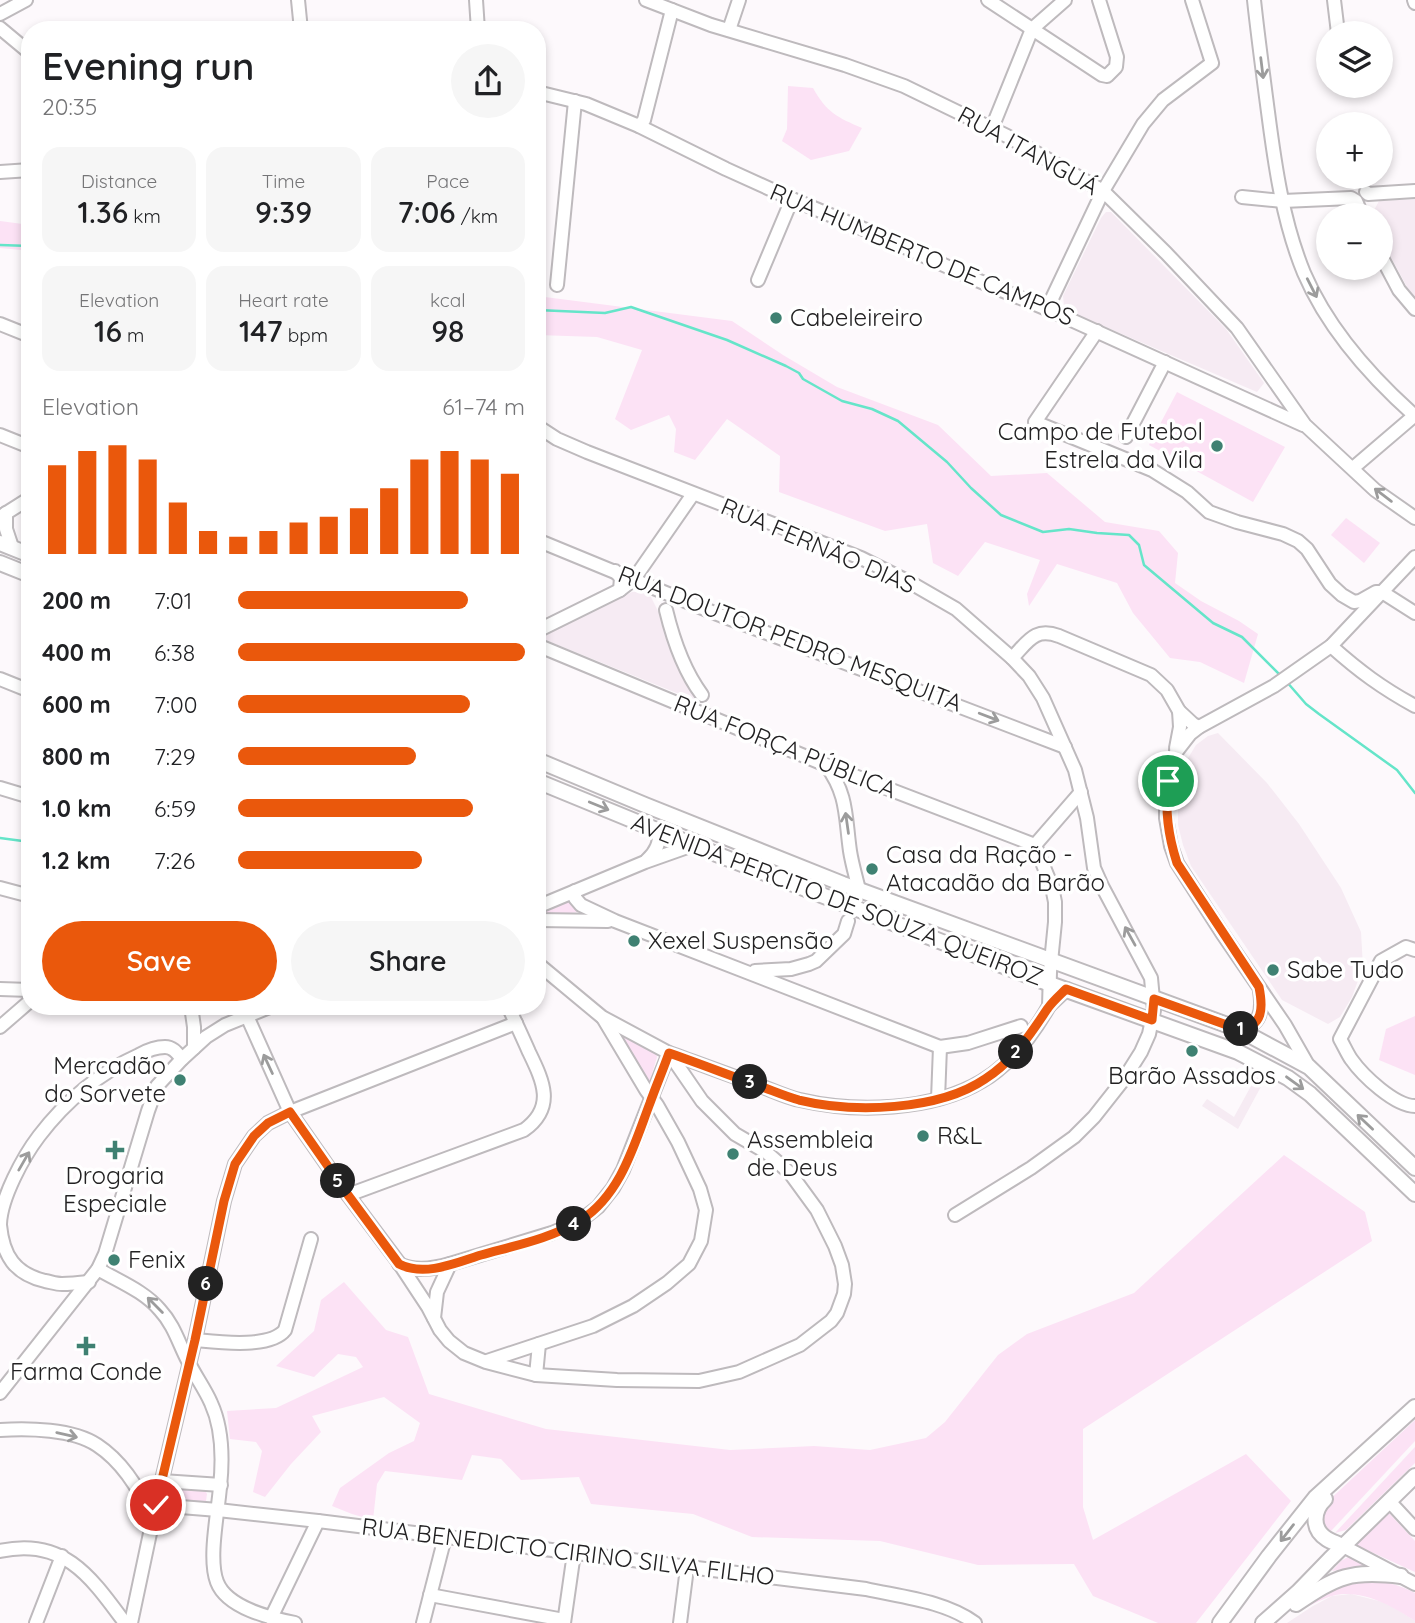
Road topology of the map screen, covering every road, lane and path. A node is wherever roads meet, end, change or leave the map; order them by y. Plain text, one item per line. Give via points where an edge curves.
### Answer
1 (26, 0) edge
2 (298, 0) edge
3 (476, 0) edge
4 (646, 0) edge
5 (739, 0) edge
6 (988, 0) edge
7 (1065, 0) edge
8 (1099, 0) edge
9 (1192, 0) edge
10 (1254, 0) edge
11 (1334, 0) edge
12 (673, 10) junction
13 (0, 14) edge
14 (300, 21) edge
15 (477, 21) edge
16 (1337, 21) edge
17 (0, 28) edge
18 (1032, 29) junction
19 (729, 30) junction
20 (21, 46) edge
21 (546, 94) edge
22 (575, 101) junction
23 (639, 126) junction
24 (992, 128) junction
25 (21, 171) edge
26 (0, 173) edge
27 (1103, 191) junction
28 (1415, 191) edge
29 (1360, 196) junction
30 (1242, 197) dead end
31 (792, 200) junction
32 (1283, 201) junction
33 (1361, 203) edge
34 (1393, 279) edge
35 (758, 280) dead end
36 (557, 285) dead end
37 (1047, 309) junction
38 (1415, 309) edge
39 (0, 324) edge
40 (1097, 331) junction
41 (21, 332) edge
42 (1165, 362) junction
43 (1278, 387) junction
44 (1260, 405) junction
45 (1415, 415) edge
46 (1305, 425) junction
47 (546, 432) edge
48 (0, 435) edge
49 (1126, 437) dead end
50 (21, 443) edge
51 (1353, 468) junction
52 (693, 494) junction
53 (21, 503) edge
54 (2, 511) edge
55 (1415, 518) edge
56 (546, 544) edge
57 (6, 545) edge
58 (1415, 557) edge
59 (0, 563) edge
60 (21, 571) edge
61 (615, 571) junction
62 (634, 579) junction
63 (620, 590) junction
64 (1382, 592) junction
65 (670, 595) junction
66 (1415, 613) edge
67 (546, 628) edge
68 (1027, 643) junction
69 (1331, 646) junction
70 (546, 649) edge
71 (1012, 658) junction
72 (1029, 676) junction
73 (0, 678) edge
74 (21, 687) edge
75 (702, 695) junction
76 (1415, 706) edge
77 (698, 711) junction
78 (1179, 711) junction
79 (719, 719) junction
80 (1056, 726) junction
81 (1199, 727) junction
82 (1042, 738) junction
83 (1065, 747) junction
84 (1176, 752) junction
85 (546, 764) edge
86 (826, 765) junction
87 (853, 775) junction
88 (546, 785) edge
89 (0, 788) edge
90 (1081, 792) junction
91 (21, 794) edge
92 (842, 794) junction
93 (645, 805) junction
94 (660, 831) junction
95 (693, 845) junction
96 (1035, 845) junction
97 (850, 852) junction
98 (645, 862) junction
99 (760, 871) junction
100 (843, 884) junction
101 (0, 888) edge
102 (859, 890) junction
103 (575, 891) junction
104 (21, 893) edge
105 (546, 903) edge
106 (847, 905) junction
107 (862, 911) junction
108 (546, 920) edge
109 (615, 921) junction
110 (848, 921) junction
111 (1415, 950) edge
112 (1052, 960) junction
113 (546, 970) edge
114 (780, 970) junction
115 (744, 971) junction
116 (1050, 984) junction
117 (779, 985) junction
118 (1259, 987) junction
119 (0, 989) edge
120 (1066, 989) junction
121 (21, 990) edge
122 (1154, 999) junction
123 (1049, 1006) junction
124 (21, 1009) edge
125 (192, 1015) edge
126 (512, 1015) edge
127 (247, 1016) joint
128 (602, 1017) junction
129 (516, 1023) junction
130 (1156, 1026) junction
131 (0, 1027) edge
132 (1238, 1029) junction
133 (1026, 1030) junction
134 (940, 1046) junction
135 (194, 1048) junction
136 (669, 1053) junction
137 (182, 1059) junction
138 (1309, 1068) junction
139 (651, 1098) junction
140 (938, 1099) junction
141 (1415, 1106) edge
142 (290, 1112) junction
143 (1415, 1168) edge
144 (1415, 1194) edge
145 (348, 1195) junction
146 (955, 1215) dead end
147 (0, 1225) edge
148 (311, 1239) dead end
149 (399, 1264) junction
150 (450, 1264) junction
151 (99, 1269) junction
152 (89, 1282) junction
153 (60, 1284) junction
154 (72, 1304) junction
155 (434, 1319) junction
156 (195, 1340) junction
157 (539, 1344) junction
158 (486, 1362) junction
159 (189, 1363) junction
160 (536, 1375) junction
161 (0, 1393) edge
162 (1410, 1412) edge
163 (0, 1430) edge
164 (1412, 1478) edge
165 (162, 1481) junction
166 (221, 1485) junction
167 (137, 1488) junction
168 (157, 1500) junction
169 (1389, 1501) junction
170 (218, 1510) junction
171 (153, 1520) junction
172 (318, 1521) junction
173 (1415, 1529) edge
174 (1360, 1530) junction
175 (445, 1537) junction
176 (1327, 1539) junction
177 (1343, 1546) junction
178 (0, 1550) edge
179 (574, 1553) junction
180 (62, 1556) junction
181 (687, 1568) junction
182 (1401, 1576) junction
183 (1415, 1584) edge
184 (430, 1595) junction
185 (271, 1618) junction
186 (564, 1621) edge
187 (37, 1623) edge
188 (125, 1623) edge
189 (131, 1623) edge
190 (295, 1623) edge
191 (423, 1623) edge
192 (680, 1623) edge
193 (975, 1623) edge
194 (1220, 1623) edge
195 (1264, 1623) edge

1 - 13 street
2 - 14 street
3 - 15 street
4 - 12 street, RUA ITANGUÁ
5 - 19 street
6 - 18 street
7 - 18 street
8 - 18 street via 1117,57 1116,67 1107,76
9 - 27 street via 1212,63 1163,100
10 -> 32 street
11 - 16 street
12 - 19 street, RUA ITANGUÁ
12 - 23 street
17 - 20 street
18 - 24 street
19 - 24 street, RUA ITANGUÁ via 904,86
21 - 22 street, RUA HUMBERTO DE CAMPOS
22 - 23 street, RUA HUMBERTO DE CAMPOS
22 - 36 street
23 - 31 street, RUA HUMBERTO DE CAMPOS
24 - 27 street, RUA ITANGUÁ
25 - 26 street
27 - 37 street
27 - 43 street, RUA ITANGUÁ via 1237,328
28 - 29 street
29 - 32 street
29 - 33 street
30 - 32 street
31 - 35 street
31 - 37 street, RUA HUMBERTO DE CAMPOS
32 -> 45 street via 1304,273 1321,305 1358,358
34 - 38 street
37 - 40 street, RUA HUMBERTO DE CAMPOS
39 - 41 street
40 - 42 street, RUA HUMBERTO DE CAMPOS
40 - 64 street via 1035,422 1152,470 1209,512 1298,541 1330,584 1354,602
42 - 44 street, RUA HUMBERTO DE CAMPOS
42 - 49 street
43 - 44 street via 1272,403
43 - 46 street, RUA ITANGUÁ
44 - 46 street, RUA HUMBERTO DE CAMPOS
45 - 51 street
46 - 51 street, RUA ITANGUÁ
47 - 52 street, RUA FERNÃO DIAS
48 - 50 street
55 -> 51 street, RUA ITANGUÁ
52 - 62 street
52 - 71 street, RUA FERNÃO DIAS via 861,558 911,583 956,609
53 - 54 street
54 - 57 street
56 - 61 street, RUA DOUTOR PEDRO MESQUITA
58 - 64 street
59 - 60 main road
61 - 62 street, RUA DOUTOR PEDRO MESQUITA
61 - 63 street via 621,579
62 - 63 street
62 - 65 street, RUA DOUTOR PEDRO MESQUITA
63 - 67 street
64 - 66 street
64 - 69 street
65 - 75 street via 669,623
65 -> 82 street, RUA DOUTOR PEDRO MESQUITA
68 - 71 street
68 - 72 street
68 - 78 street via 1040,633 1052,633 1151,675
69 - 76 street via 1386,691
69 - 81 street via 1278,684
70 - 77 street, RUA FORÇA PÚBLICA
71 - 72 street, RUA FERNÃO DIAS
72 - 80 street
73 - 74 street
75 - 77 street
75 - 79 street
77 - 79 street, RUA FORÇA PÚBLICA
78 - 81 street
78 - 84 street
79 - 86 street, RUA FORÇA PÚBLICA
80 - 82 street
80 - 83 street
81 - 84 street
82 - 83 street, RUA DOUTOR PEDRO MESQUITA
83 - 90 street
84 - 118 street via 1166,802 1177,863
85 - 93 main road, AVENIDA PERCITO DE SOUZA QUEIROZ
86 - 87 street, RUA FORÇA PÚBLICA
86 - 92 street
87 - 92 street
87 - 96 street, RUA FORÇA PÚBLICA
88 -> 94 main road, AVENIDA PERCITO DE SOUZA QUEIROZ
89 - 91 street
90 - 96 street
122 -> 90 street via 1147,969 1094,868
97 -> 92 street
93 - 94 main road via 659,822
93 - 100 main road, AVENIDA PERCITO DE SOUZA QUEIROZ
94 - 95 main road, AVENIDA PERCITO DE SOUZA QUEIROZ
94 - 98 street via 657,847
95 - 98 street
95 - 99 main road, AVENIDA PERCITO DE SOUZA QUEIROZ
96 - 112 street via 1055,902
97 - 100 street
97 - 102 street
98 - 103 street
99 - 100 main road via 774,871 822,889
99 - 106 main road, AVENIDA PERCITO DE SOUZA QUEIROZ
100 - 102 main road, AVENIDA PERCITO DE SOUZA QUEIROZ
101 - 104 street
102 - 112 main road, AVENIDA PERCITO DE SOUZA QUEIROZ
103 - 105 street
103 - 109 street via 581,905
106 - 107 main road, AVENIDA PERCITO DE SOUZA QUEIROZ
106 - 110 street
107 - 110 street
107 - 116 main road, AVENIDA PERCITO DE SOUZA QUEIROZ
108 - 109 street
109 - 115 street
110 - 114 street via 844,934 816,961
111 - 141 street via 1406,947 1381,961 1340,1039 1366,1076 1394,1099
112 - 116 street
112 - 122 main road, AVENIDA PERCITO DE SOUZA QUEIROZ
113 - 128 street
114 - 115 street
114 - 117 street
115 - 117 street
116 - 120 main road, AVENIDA PERCITO DE SOUZA QUEIROZ
116 - 123 street
117 - 134 street
118 - 132 street via 1260,1015 1250,1026
118 - 138 street
119 - 121 street
120 - 123 street
120 - 130 main road, AVENIDA PERCITO DE SOUZA QUEIROZ
122 - 130 street
122 - 132 main road, AVENIDA PERCITO DE SOUZA QUEIROZ
123 - 133 street
124 - 131 street
125 - 135 street
126 - 129 street
127 - 135 street
142 -> 127 street
128 - 136 street
128 - 139 street
129 - 142 street
129 - 145 street via 544,1084 544,1102 534,1122 517,1133
130 -> 144 main road, AVENIDA PERCITO DE SOUZA QUEIROZ via 1238,1052 1288,1077
130 - 146 street via 1124,1079 1074,1137
132 - 138 main road, AVENIDA PERCITO DE SOUZA QUEIROZ
133 - 134 street
133 - 140 street via 1011,1058 985,1080
134 - 140 street
135 - 137 street
136 - 139 street
136 - 140 street via 798,1100 864,1107
136 - 160 street via 702,1101 735,1134 790,1173 817,1210 842,1265 844,1294 837,1313 800,1345 739,1372 699,1381
147 -> 137 street via 10,1185 37,1138 76,1095 144,1053 165,1047
137 - 151 street via 157,1086
143 -> 138 main road, AVENIDA PERCITO DE SOUZA QUEIROZ
139 - 150 street via 624,1170 598,1207 552,1233
139 - 157 street via 700,1189 706,1210 701,1241 689,1264 634,1306
142 - 145 street
142 - 156 street via 254,1136 235,1164
145 - 149 street
147 - 153 street via 6,1251 17,1268 36,1279
148 - 156 street via 281,1336 240,1344
149 - 150 street via 416,1269
149 - 155 street
150 - 155 street via 437,1292
151 - 152 street
159 -> 151 street via 172,1324 160,1310
152 - 153 street
152 - 154 street
153 - 154 street
154 - 161 street
155 - 158 street via 449,1342
156 - 159 street
157 - 158 street
157 - 160 street
158 - 160 street
159 - 165 street
159 - 166 street via 219,1422
162 - 176 main road via 1320,1504 1316,1525
162 -> 194 main road via 1315,1498
163 -> 167 street via 27,1428 70,1434 96,1444
164 - 169 main road
165 - 166 street
165 - 168 street
166 - 170 street
167 - 168 street, RUA BENEDICTO CIRINO SILVA FILHO
167 - 171 street
168 - 170 street, RUA BENEDICTO CIRINO SILVA FILHO
168 - 171 street
169 - 173 street
169 - 174 main road
170 - 172 street, RUA BENEDICTO CIRINO SILVA FILHO
170 - 185 street via 217,1582 233,1602
171 - 189 street
172 - 175 street, RUA BENEDICTO CIRINO SILVA FILHO
172 - 185 street
174 - 176 main road via 1344,1538
174 - 177 main road
175 - 179 street, RUA BENEDICTO CIRINO SILVA FILHO
175 - 184 street
176 - 177 main road
177 - 182 street
177 - 195 main road
178 - 180 street via 27,1547
179 - 181 street, RUA BENEDICTO CIRINO SILVA FILHO
179 - 186 street
180 - 187 street
180 - 188 street via 84,1572
181 - 192 street
181 - 193 street, RUA BENEDICTO CIRINO SILVA FILHO via 866,1589 937,1605
182 - 183 street
182 - 195 main road via 1362,1573 1333,1581
184 - 186 street
184 - 191 street
185 - 190 street

